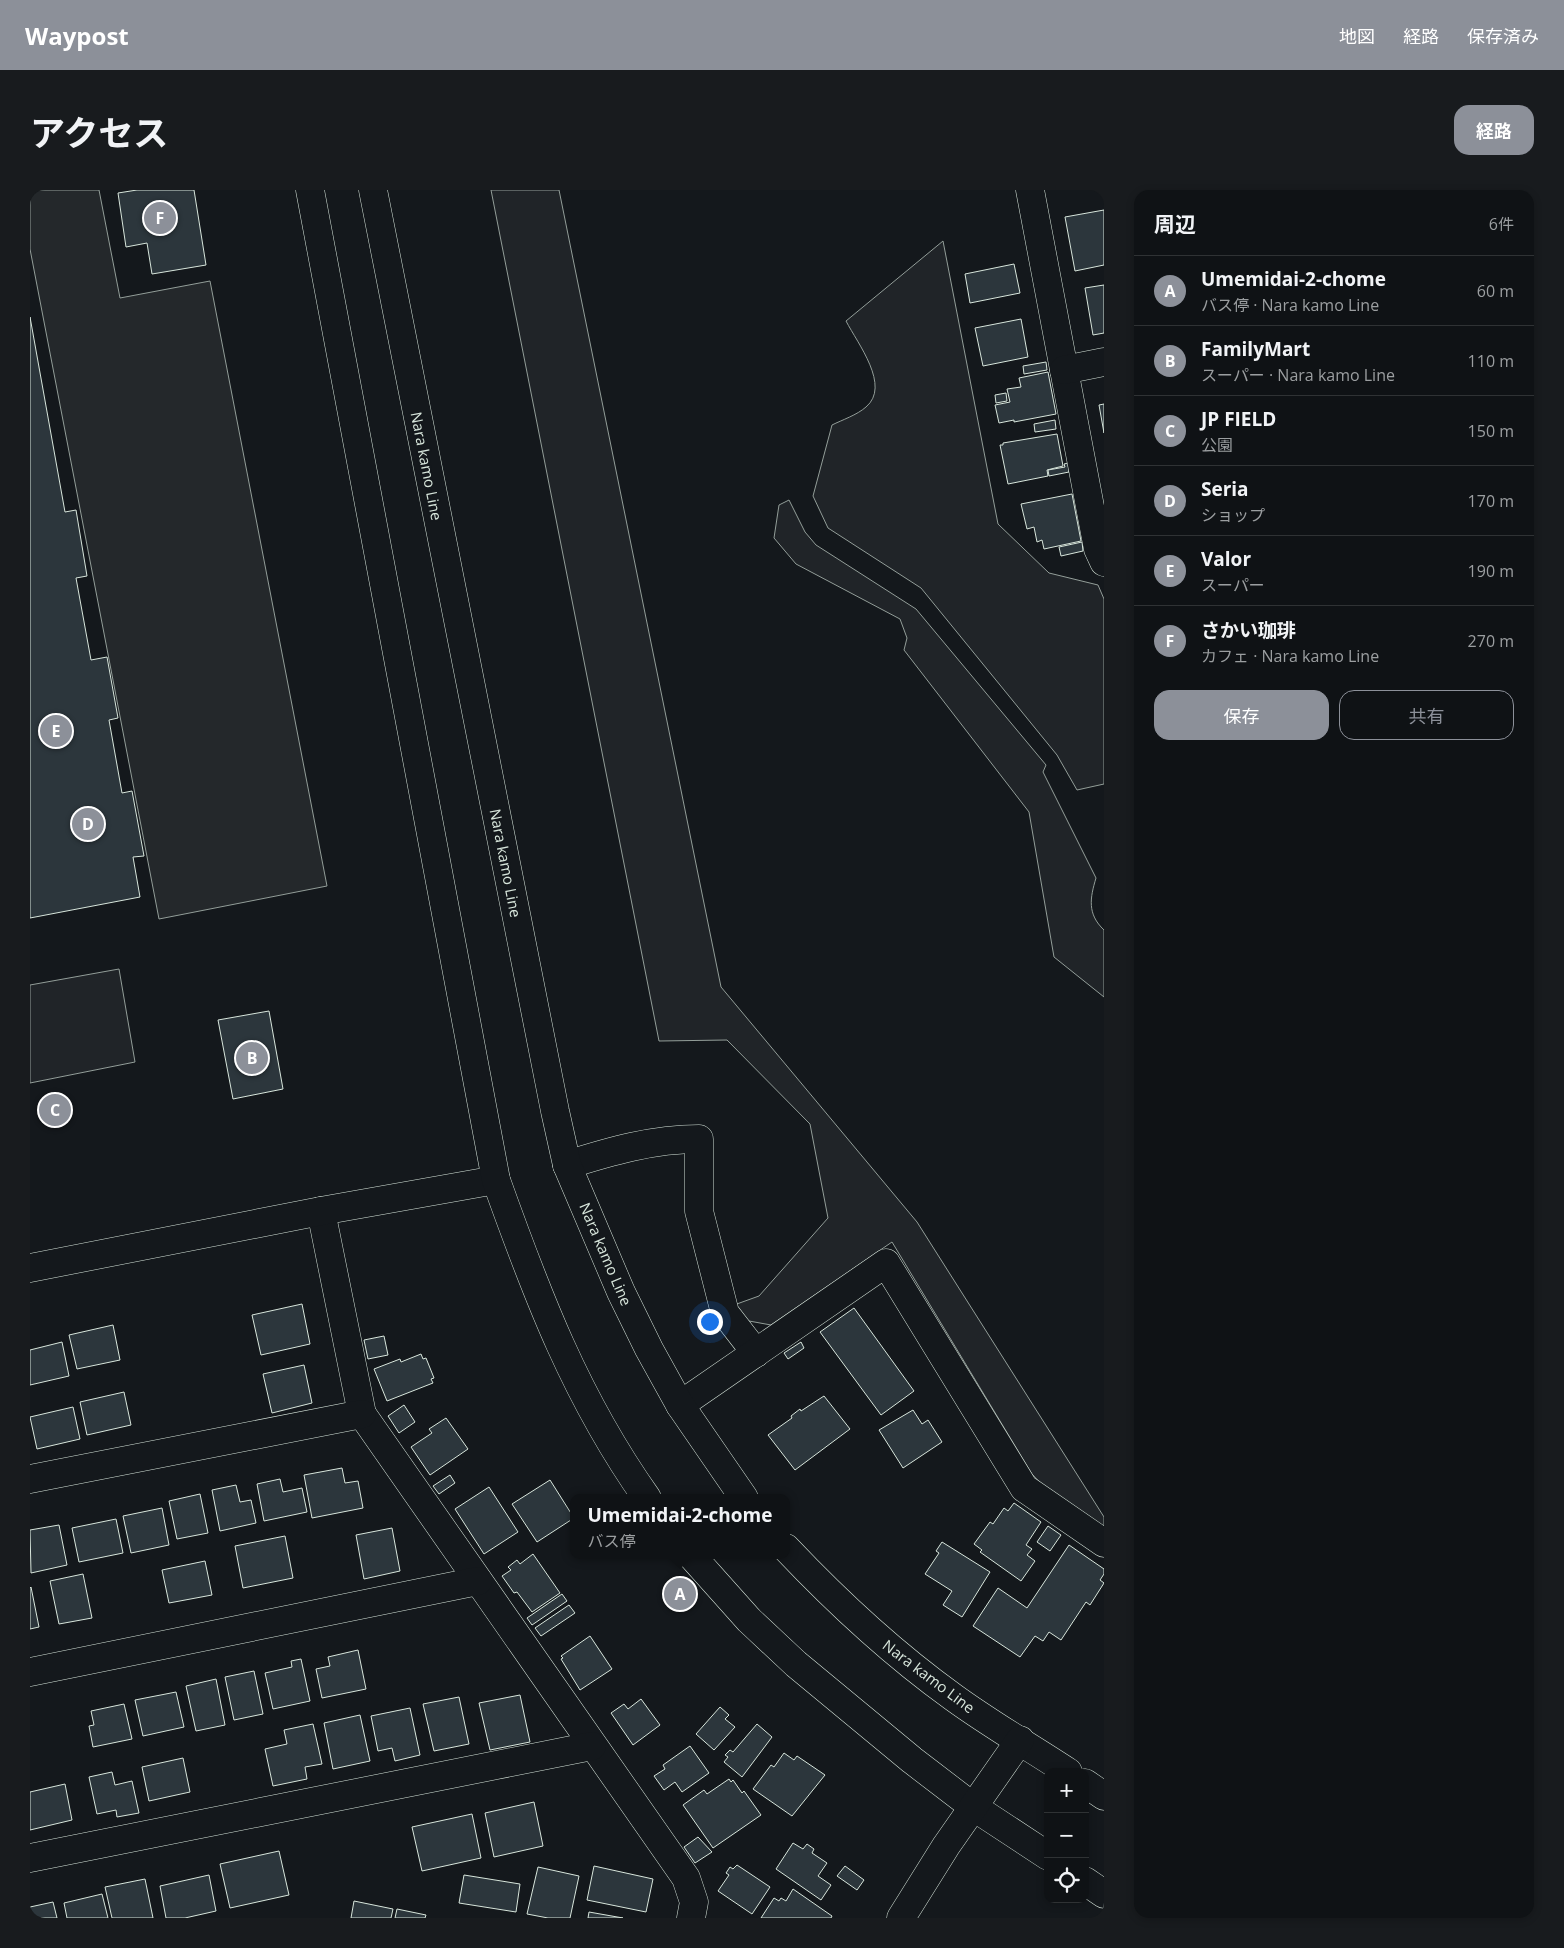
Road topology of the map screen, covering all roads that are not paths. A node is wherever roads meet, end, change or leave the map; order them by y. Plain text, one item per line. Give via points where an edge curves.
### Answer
1 (310, 190) edge
2 (373, 190) edge
3 (1030, 190) edge
4 (1104, 362) edge
5 (1064, 370) junction
6 (1102, 553) edge
7 (567, 1165) junction
8 (496, 1180) junction
9 (321, 1211) junction
10 (30, 1268) edge
11 (756, 1354) junction
12 (680, 1405) junction
13 (362, 1414) junction
14 (30, 1479) edge
15 (644, 1494) edge
16 (741, 1494) edge
17 (1104, 1542) edge
18 (790, 1552) edge
19 (695, 1559) edge
20 (478, 1581) junction
21 (30, 1672) edge
22 (1020, 1740) junction
23 (592, 1746) junction
24 (1062, 1768) edge
25 (1089, 1786) edge
26 (1104, 1796) edge
27 (972, 1806) junction
28 (1044, 1853) edge
29 (30, 1858) edge
30 (1089, 1884) edge
31 (1104, 1894) edge
32 (691, 1918) edge
33 (901, 1918) edge

1 - 8 street
2 - 7 street, Nara kamo Line
3 - 5 street
4 - 5 street
5 - 6 street
7 - 11 street via 667,1139 699,1139 699,1211 725,1313
7 - 12 street, Nara kamo Line via 621,1292
8 - 9 street
8 - 15 street via 538,1293 574,1376 604,1432
9 - 10 street
9 - 13 street
11 - 12 street
11 - 17 street via 886,1263 1024,1488
12 - 16 street, Nara kamo Line
13 - 14 street
13 - 20 street
18 - 22 street, Nara kamo Line via 861,1624 906,1662 955,1699
19 - 27 street via 749,1620 796,1664
20 - 21 street
20 - 23 street
22 - 24 street, Nara kamo Line
22 - 27 street
23 - 29 street
23 - 32 street via 686,1878 694,1902
25 - 26 street
27 - 28 street
27 - 33 street
30 - 31 street

